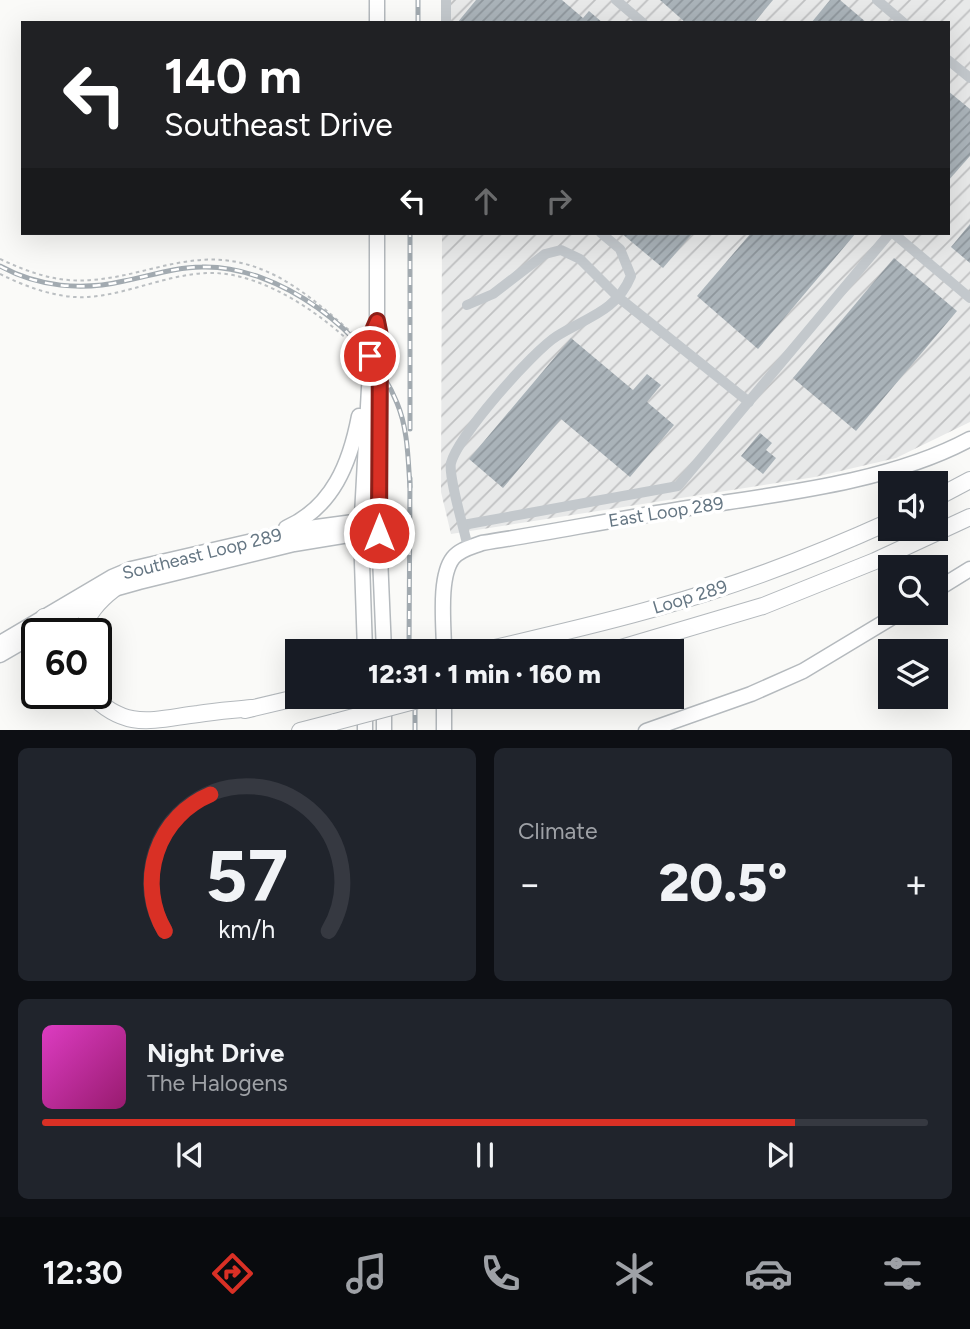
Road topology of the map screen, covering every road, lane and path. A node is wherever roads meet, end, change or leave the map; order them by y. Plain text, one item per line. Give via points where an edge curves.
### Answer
1 (377, 0) edge
2 (446, 0) edge
3 (616, 0) edge
4 (877, 0) edge
5 (377, 21) edge
6 (446, 21) edge
7 (641, 21) edge
8 (902, 21) edge
9 (950, 62) edge
10 (970, 79) edge
11 (377, 235) edge
12 (603, 235) edge
13 (889, 235) edge
14 (893, 235) edge
15 (0, 259) edge
16 (0, 274) edge
17 (618, 297) junction
18 (970, 298) edge
19 (467, 305) dead end
20 (377, 321) junction
21 (370, 355) junction
22 (368, 384) junction
23 (748, 402) junction
24 (970, 439) edge
25 (970, 480) edge
26 (948, 492) edge
27 (970, 517) edge
28 (463, 525) junction
29 (361, 527) junction
30 (878, 527) edge
31 (379, 528) junction
32 (265, 538) junction
33 (468, 548) junction
34 (970, 569) edge
35 (948, 583) edge
36 (114, 590) junction
37 (58, 618) edge
38 (62, 618) edge
39 (88, 618) edge
40 (879, 625) edge
41 (21, 635) edge
42 (365, 639) edge
43 (384, 639) edge
44 (444, 639) edge
45 (532, 639) edge
46 (652, 639) edge
47 (21, 642) edge
48 (0, 643) edge
49 (0, 655) edge
50 (285, 700) edge
51 (252, 708) junction
52 (108, 709) edge
53 (365, 709) edge
54 (384, 709) edge
55 (384, 709) edge
56 (444, 709) edge
57 (155, 730) edge
58 (300, 730) edge
59 (365, 730) edge
60 (383, 730) edge
61 (444, 730) edge
62 (646, 730) edge

1 - 5 main road
2 - 6 lane
3 - 7 lane
4 - 8 lane
9 - 10 lane
11 - 20 main road
12 - 17 lane via 620,249 631,276
13 - 23 lane
14 - 18 lane
15 - 21 path via 25,271 64,280 110,278 185,261 251,265 289,284
16 - 21 path via 56,294 86,298 187,275 235,276 289,297
17 - 19 lane via 580,259 561,250 545,254 493,294
17 - 23 lane
17 - 28 lane via 605,310 556,337 525,365 460,442 450,466
20 - 21 main road
20 - 31 main road
21 - 22 main road
22 - 29 main road
22 - 32 main road via 346,464 329,495 303,519
23 - 28 lane via 678,486
24 - 33 main road, East Loop 289 via 876,474
25 - 26 highway
27 - 46 highway, Loop 289 via 764,606
28 - 33 lane
29 - 31 main road, Southeast Loop 289
29 - 32 main road, Southeast Loop 289 via 309,528
29 - 36 main road, Southeast Loop 289
29 - 42 main road
30 - 45 highway, Loop 289 via 718,589
31 - 43 main road
32 - 37 main road, Southeast Loop 289 via 131,569 112,577
33 - 44 main road via 453,558 446,571
34 - 35 main road
36 - 38 main road, Southeast Loop 289
36 - 39 highway
40 - 62 main road via 803,671
41 - 48 main road, Southeast Loop 289
47 - 49 main road, Southeast Loop 289
50 - 51 highway
51 - 52 highway via 138,723
51 - 57 highway
53 - 59 main road
54 - 60 main road
55 - 58 highway, bridge
56 - 61 main road

